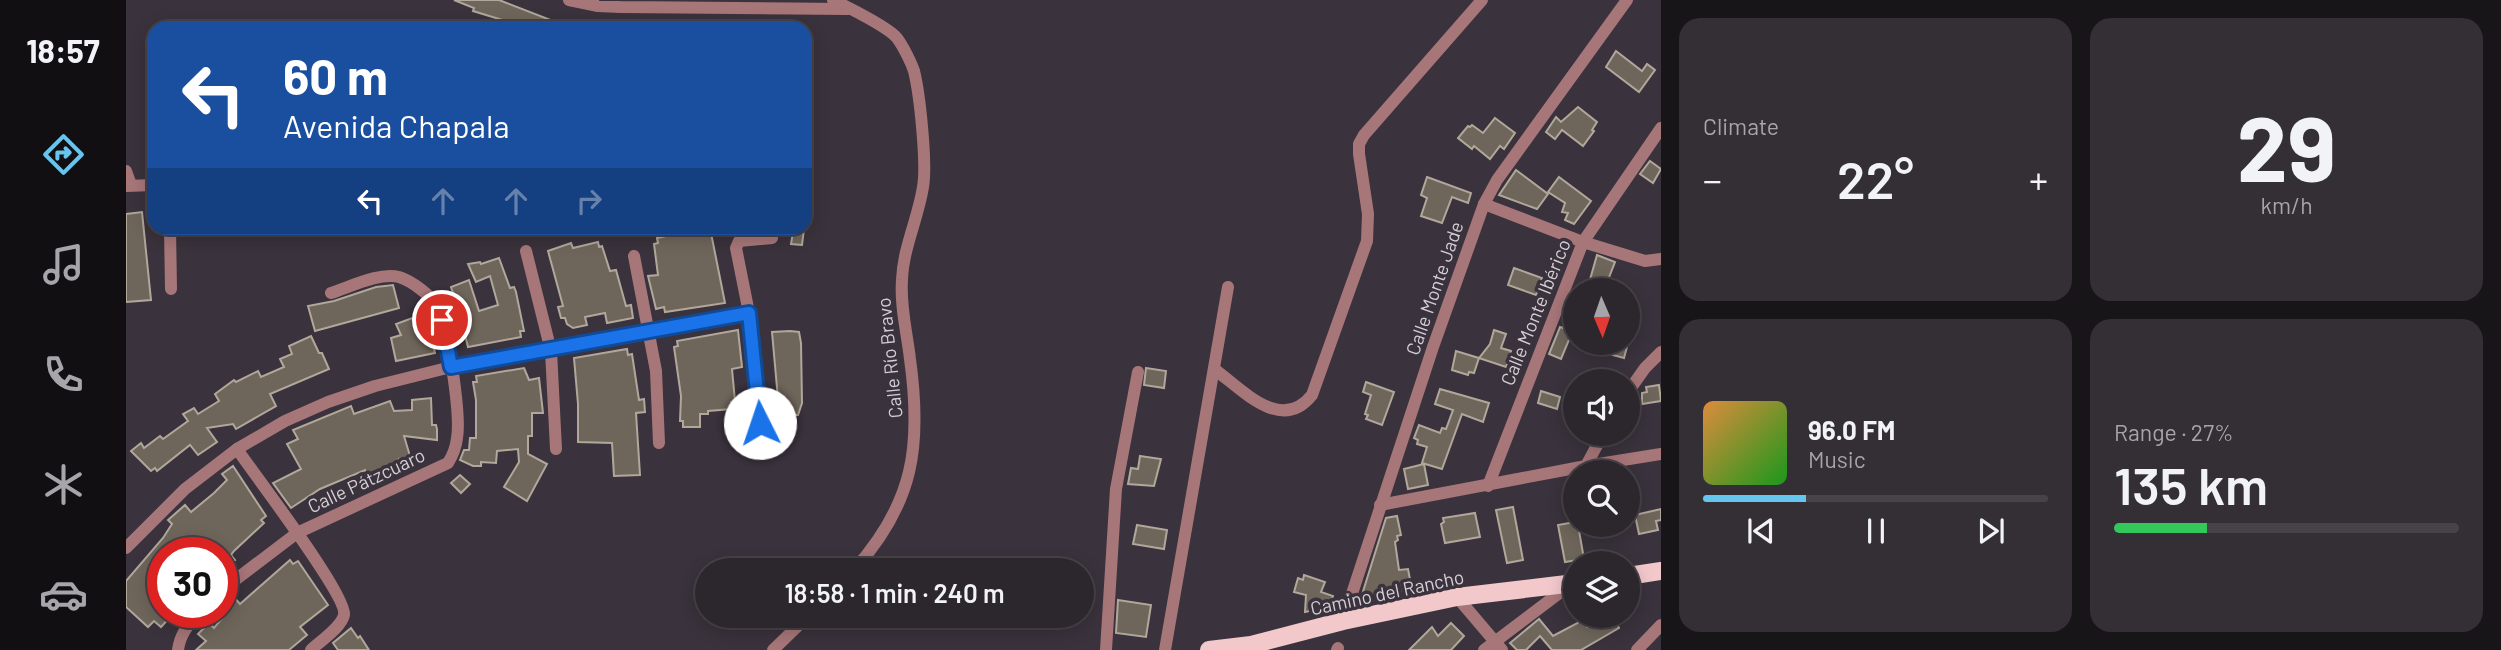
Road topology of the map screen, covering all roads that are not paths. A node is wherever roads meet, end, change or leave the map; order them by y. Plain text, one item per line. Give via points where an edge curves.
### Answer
1 (569, 0) edge
2 (834, 0) edge
3 (1482, 0) edge
4 (1627, 0) edge
5 (852, 9) junction
6 (1661, 128) edge
7 (126, 172) edge
8 (147, 185) edge
9 (129, 186) edge
10 (1483, 204) junction
11 (170, 235) edge
12 (772, 238) dead end
13 (1583, 242) junction
14 (526, 251) dead end
15 (634, 256) dead end
16 (1661, 259) edge
17 (1228, 287) dead end
18 (171, 289) dead end
19 (331, 293) dead end
20 (749, 313) junction
21 (650, 331) junction
22 (551, 351) junction
23 (1661, 352) edge
24 (451, 367) junction
25 (1214, 369) junction
26 (1138, 373) dead end
27 (1640, 375) edge
28 (760, 423) dead end
29 (659, 443) dead end
30 (237, 449) junction
31 (556, 449) dead end
32 (1661, 454) edge
33 (1624, 460) edge
34 (1563, 471) edge
35 (1488, 486) junction
36 (1380, 505) junction
37 (297, 533) junction
38 (126, 548) edge
39 (863, 558) edge
40 (1661, 571) edge
41 (1640, 574) edge
42 (238, 578) edge
43 (1563, 584) edge
44 (1563, 592) edge
45 (1457, 597) junction
46 (1342, 621) junction
47 (1661, 625) edge
48 (186, 628) edge
49 (796, 628) edge
50 (1499, 646) edge
51 (1253, 647) edge
52 (178, 650) edge
53 (311, 650) edge
54 (773, 650) edge
55 (1106, 650) edge
56 (1165, 650) edge
57 (1209, 650) edge
58 (1484, 650) edge
59 (1637, 650) edge

1 - 5 street via 620,7
2 - 5 street, Calle Río Bravo
3 - 25 street via 1359,144 1367,241 1312,395 1305,404 1283,412 1268,408
4 - 10 street, Calle Monte Jade
5 - 39 street, Calle Río Bravo via 897,38 914,70 924,154 924,186 901,282 916,405 915,443 897,511
6 - 13 street, Calle Monte Ibérico
7 - 9 street
8 - 9 street
10 - 13 street
10 - 36 street, Calle Monte Jade
11 - 18 street
12 - 20 street via 746,239 736,248
13 - 16 street via 1646,261
13 - 35 street, Calle Monte Ibérico
14 - 22 street
15 - 21 street
17 - 25 street
19 - 24 street, Calle Pátzcuaro via 398,277 424,292 439,309
20 - 21 street
20 - 28 street
21 - 22 street
21 - 29 street
22 - 24 street
22 - 31 street
23 - 27 street
24 - 30 street via 328,402
24 - 37 street, Calle Pátzcuaro via 458,436 448,463
25 - 56 street
26 - 55 street via 1116,489
30 - 37 street
30 - 38 street via 185,489
32 - 33 street
34 - 35 street
35 - 36 street
36 - 46 street, Calle Monte Jade
37 - 42 street, Calle Pátzcuaro
37 - 53 street via 344,610 343,619
40 - 41 main road
43 - 45 main road, Camino del Rancho
44 - 50 street
45 - 46 main road, Camino del Rancho
45 - 50 street
46 - 51 main road, Camino del Rancho
47 - 59 street
48 - 52 street
49 - 54 street
50 - 58 street
51 - 57 main road, Camino del Rancho

